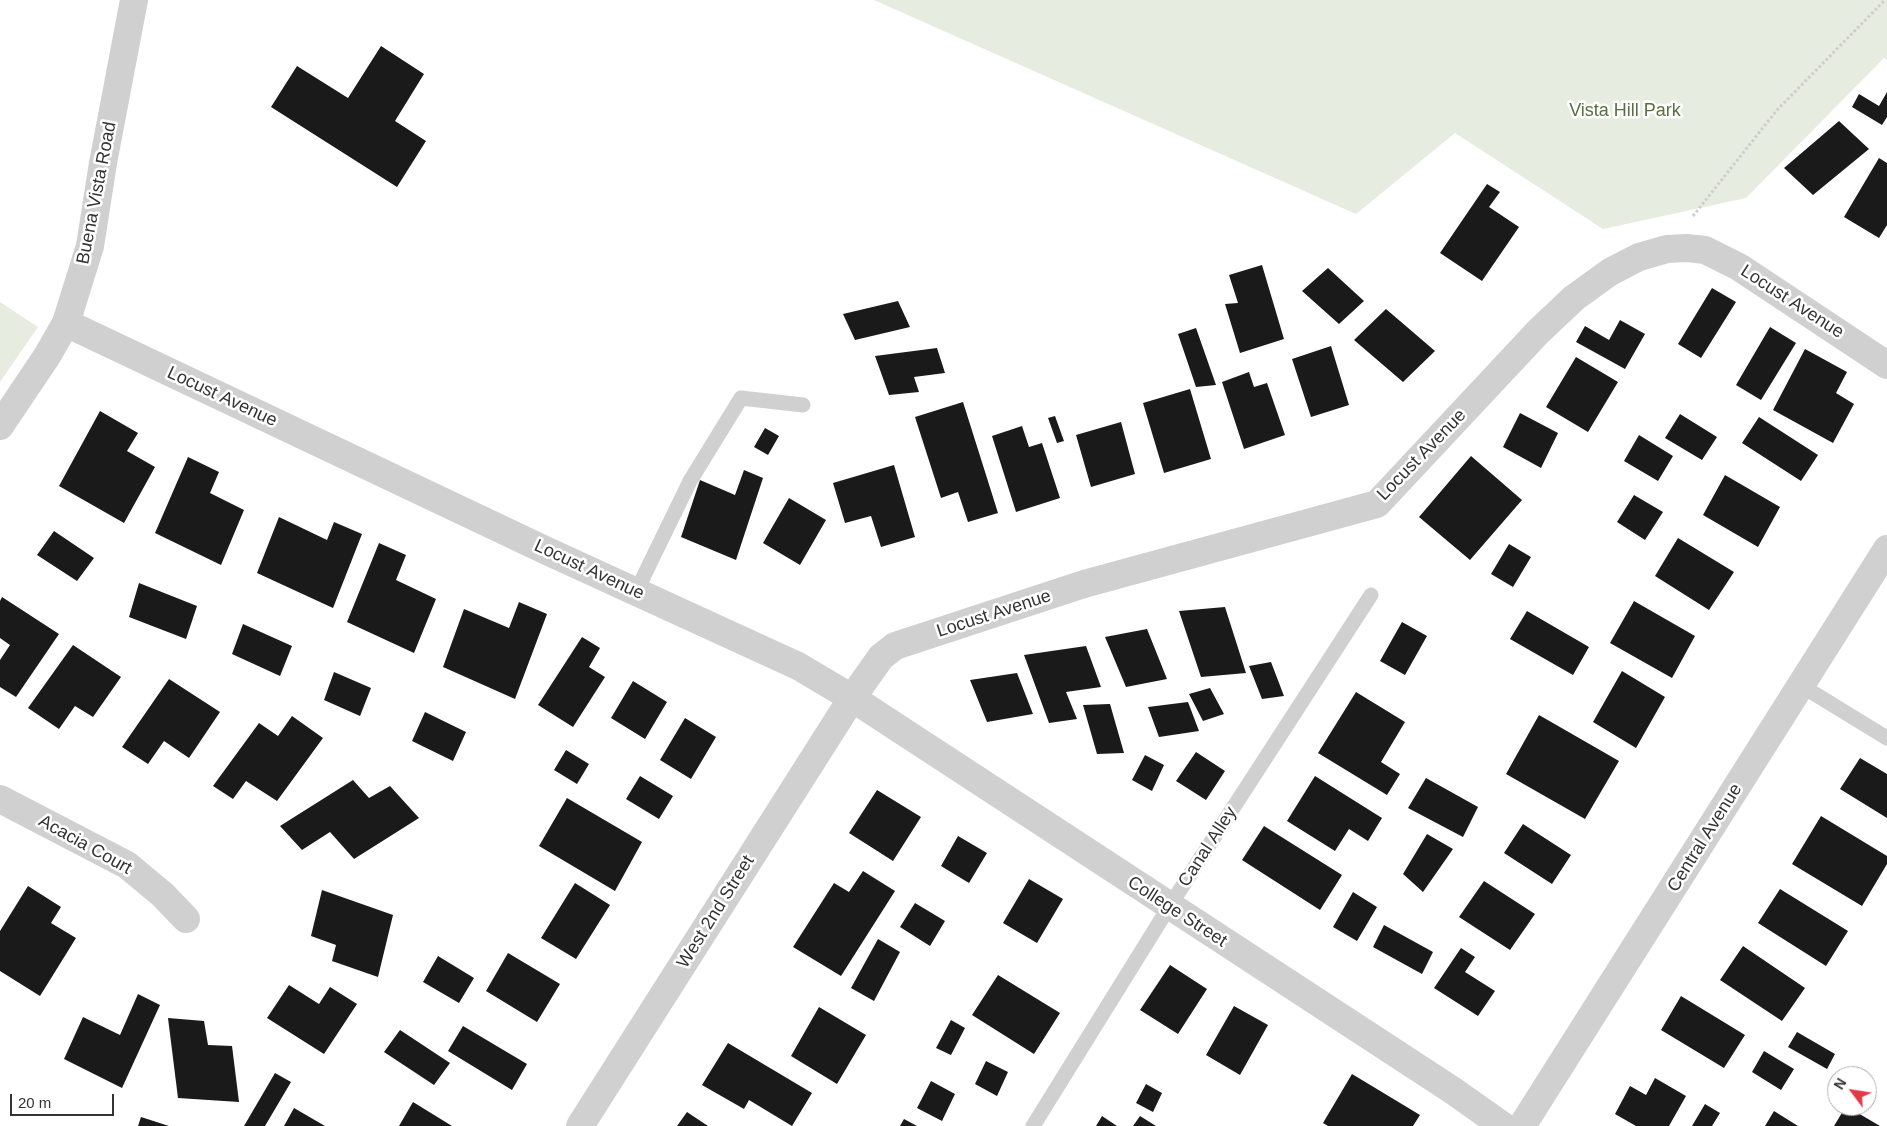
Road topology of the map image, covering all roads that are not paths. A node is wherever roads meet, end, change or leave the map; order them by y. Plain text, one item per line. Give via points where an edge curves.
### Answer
1 (134, 0) edge
2 (66, 323) junction
3 (1887, 364) edge
4 (804, 405) dead end
5 (0, 426) edge
6 (1887, 550) edge
7 (636, 592) junction
8 (1371, 595) dead end
9 (1802, 686) junction
10 (852, 698) junction
11 (1887, 738) edge
12 (0, 799) edge
13 (1169, 907) junction
14 (186, 919) dead end
15 (580, 1126) edge
16 (1032, 1126) edge
17 (1503, 1126) edge
18 (1522, 1126) edge

1 - 2 street, Buena Vista Road via 90,246
2 - 5 street, Buena Vista Road
2 - 7 street, Locust Avenue
3 - 10 street, Locust Avenue via 1739,267 1705,250 1667,249 1639,257 1610,272 1574,298 1538,332 1377,504 1084,584 895,646 882,657
4 - 7 lane via 742,398 690,481
6 - 9 street, Central Avenue
7 - 10 street, Locust Avenue via 798,666
8 - 13 lane, Canal Alley
9 - 11 lane
9 - 18 street, Central Avenue
10 - 13 street, College Street
10 - 15 street, West 2nd Street
12 - 14 street, Acacia Court via 127,865
13 - 16 lane, Canal Alley
13 - 17 street, College Street

